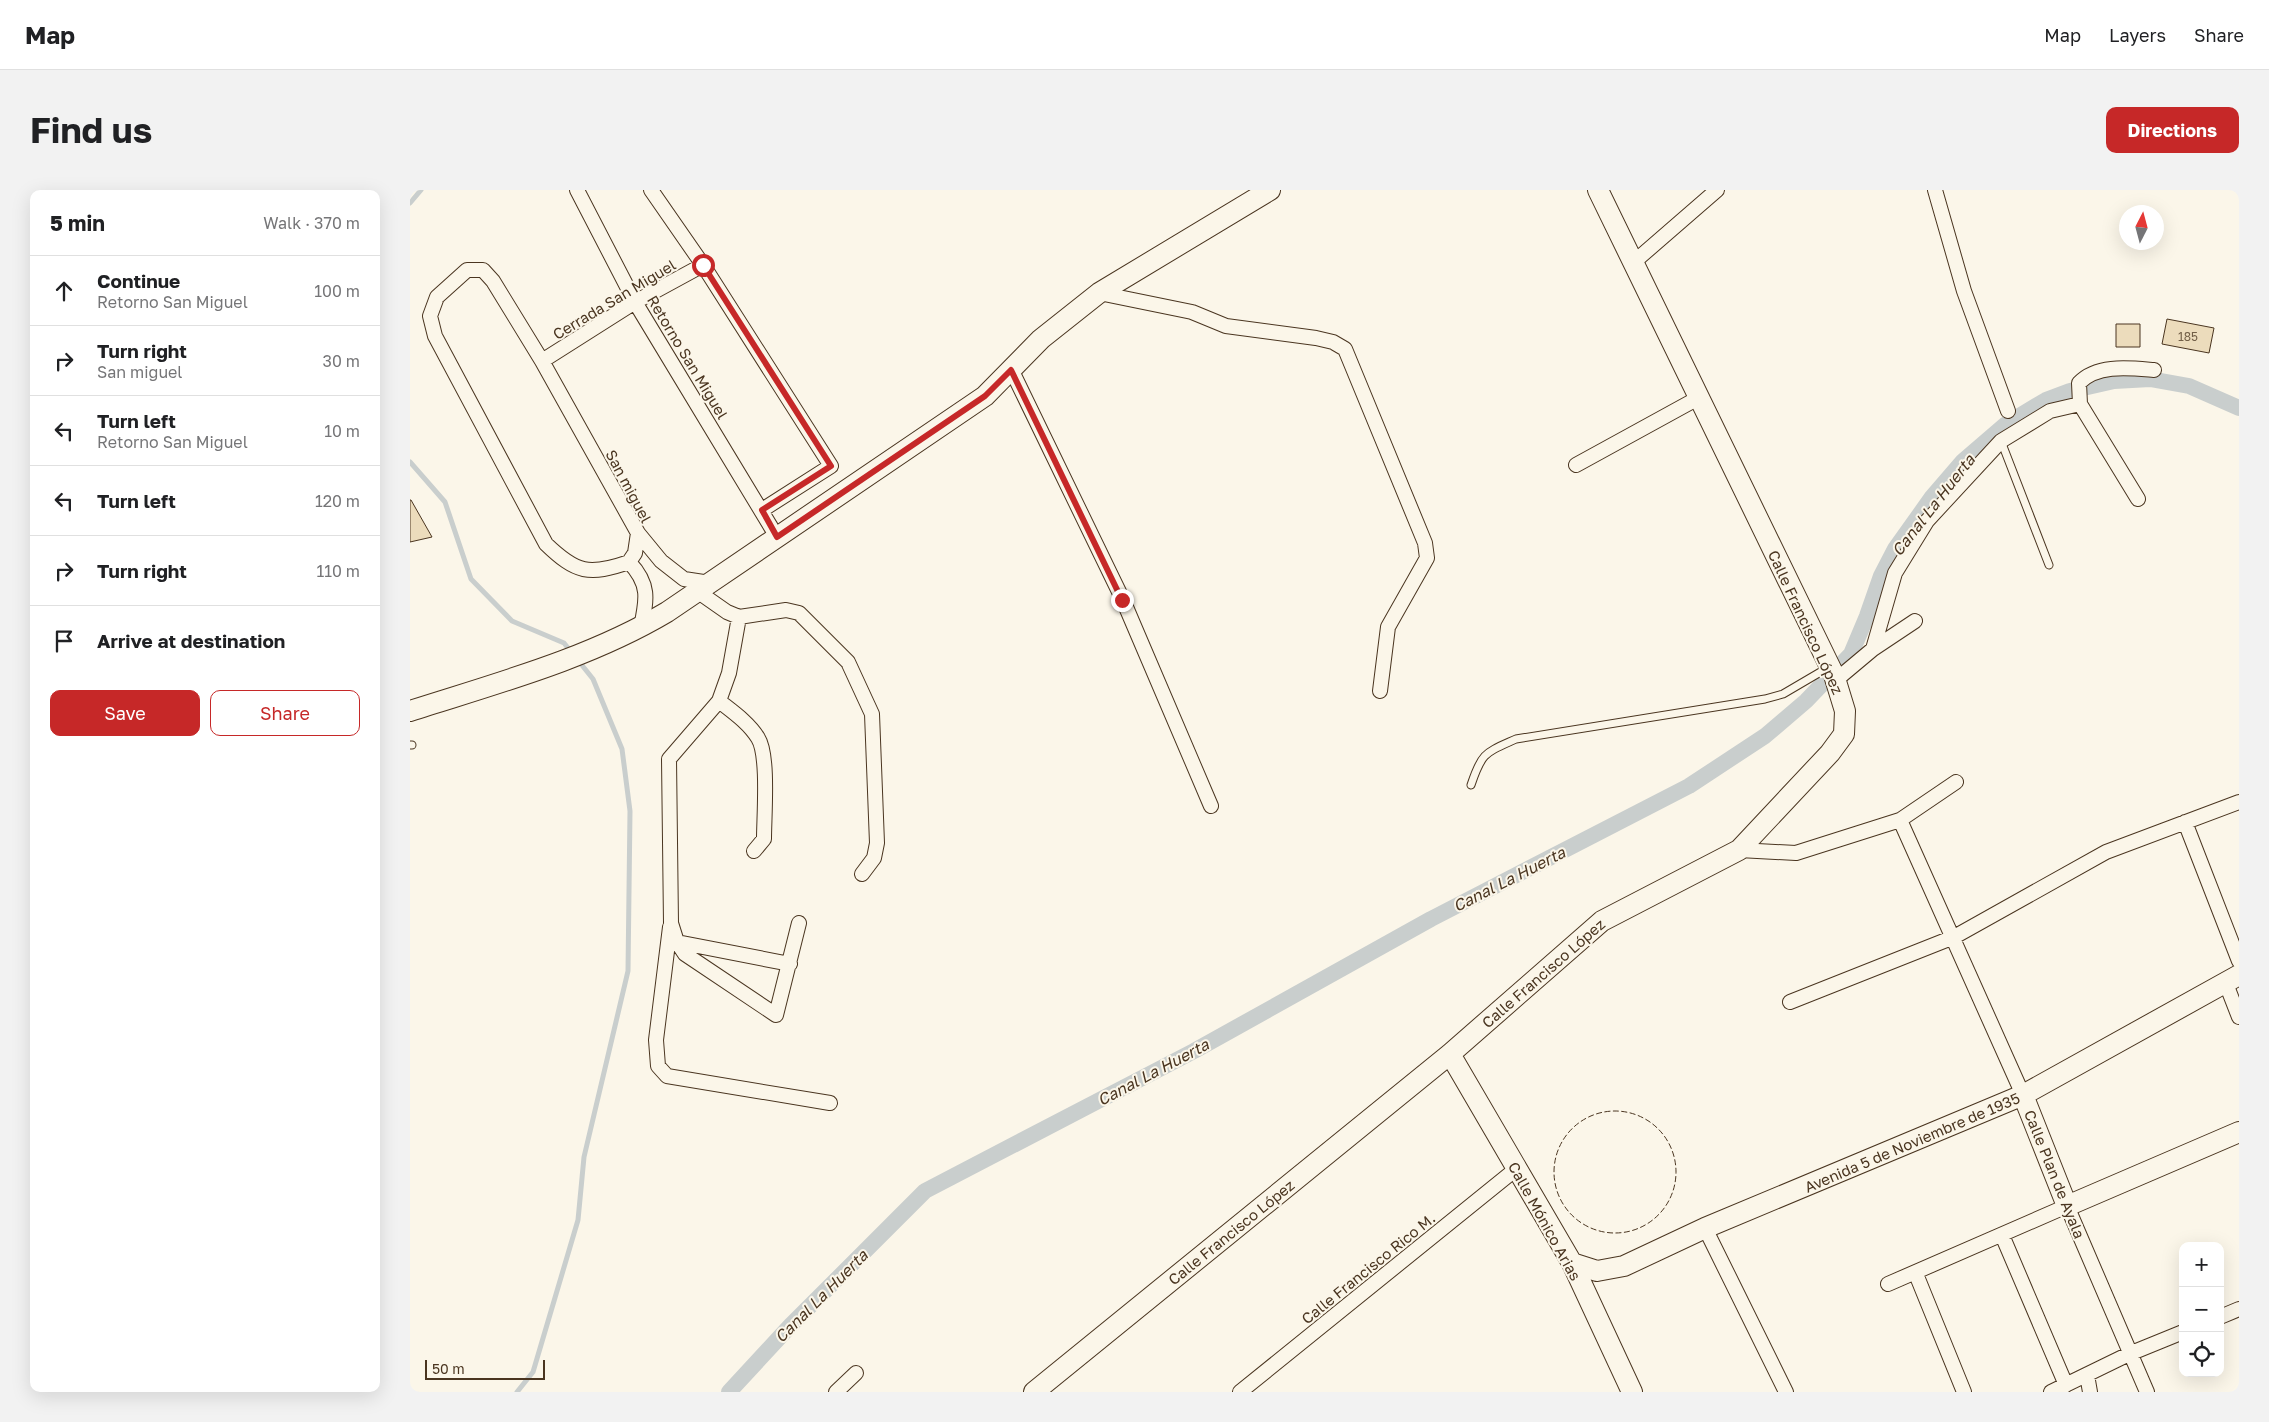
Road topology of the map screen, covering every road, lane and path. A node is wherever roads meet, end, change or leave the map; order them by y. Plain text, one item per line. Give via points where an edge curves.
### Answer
1 (577, 190) edge
2 (651, 190) edge
3 (1270, 190) edge
4 (1598, 190) edge
5 (1717, 190) edge
6 (1935, 190) edge
7 (1634, 262) junction
8 (703, 265) junction
9 (1099, 293) junction
10 (635, 302) junction
11 (542, 361) junction
12 (1011, 370) junction
13 (2154, 370) dead end
14 (2079, 394) junction
15 (1700, 397) junction
16 (2008, 411) dead end
17 (2001, 441) junction
18 (1576, 464) dead end
19 (2138, 499) dead end
20 (762, 510) junction
21 (638, 533) junction
22 (777, 537) junction
23 (629, 562) junction
24 (2049, 565) dead end
25 (704, 587) junction
26 (740, 617) junction
27 (1915, 621) dead end
28 (641, 627) junction
29 (1873, 649) junction
30 (1833, 673) junction
31 (1380, 691) dead end
32 (719, 701) junction
33 (410, 711) edge
34 (1956, 782) dead end
35 (1471, 785) dead end
36 (2239, 802) edge
37 (1211, 806) dead end
38 (1900, 820) junction
39 (2184, 822) junction
40 (1739, 850) junction
41 (754, 851) dead end
42 (862, 874) dead end
43 (670, 923) junction
44 (799, 923) dead end
45 (1954, 937) junction
46 (677, 942) junction
47 (2239, 961) edge
48 (790, 964) junction
49 (2232, 978) edge
50 (1790, 1002) dead end
51 (2239, 1017) edge
52 (1450, 1054) junction
53 (2023, 1095) junction
54 (830, 1103) dead end
55 (2237, 1138) edge
56 (1516, 1169) junction
57 (2068, 1206) junction
58 (1705, 1228) junction
59 (2002, 1235) junction
60 (1572, 1263) junction
61 (1916, 1274) junction
62 (1888, 1284) dead end
63 (2237, 1314) edge
64 (2224, 1316) edge
65 (2179, 1334) edge
66 (2129, 1354) junction
67 (856, 1373) dead end
68 (2087, 1375) junction
69 (2066, 1385) junction
70 (836, 1392) edge
71 (1034, 1392) edge
72 (1240, 1392) edge
73 (1632, 1392) edge
74 (1786, 1392) edge
75 (1964, 1392) edge
76 (2051, 1392) edge
77 (2090, 1392) edge
78 (2147, 1392) edge

1 - 10 street, Retorno San Miguel
2 - 8 street
3 - 9 street
4 - 7 street, Calle Francisco López
5 - 7 street
6 - 16 street via 1964,290
7 - 15 street, Calle Francisco López
8 - 10 street, Cerrada San Miguel
8 - 20 street via 831,466
9 - 12 street via 1041,339
9 - 31 street via 1192,312 1226,326 1316,338 1333,342 1345,350 1425,544 1427,558 1388,627
10 - 11 street, Cerrada San Miguel
10 - 20 street, Retorno San Miguel
11 - 21 street, San miguel
11 - 23 street, San miguel via 483,270 467,270 437,297 430,316 435,336 546,544 563,561 591,572
12 - 22 street via 985,396
12 - 37 street via 1122,600
13 - 14 street via 2130,368 2087,374
14 - 17 street
14 - 19 street
15 - 18 street
15 - 30 street, Calle Francisco López
17 - 24 lane
17 - 29 street via 1927,521 1895,573
20 - 22 street, Retorno San Miguel
21 - 23 street, San miguel via 635,553
21 - 25 street via 661,560 684,579
22 - 25 street
23 - 28 street via 641,574 646,602
25 - 26 street via 727,612
25 - 28 street
26 - 32 street via 729,673
26 - 42 street via 786,610 799,613 848,662 872,714 877,843 874,858
27 - 29 street
28 - 33 street via 564,660
29 - 30 street
30 - 35 lane via 1765,699 1516,739 1486,753 1479,762
30 - 40 street, Calle Francisco López via 1845,711 1844,734
32 - 41 street via 750,726 760,740 764,761 764,839
32 - 43 street via 669,759
34 - 38 street
36 - 39 street
38 - 40 street via 1796,853
38 - 45 street, Calle Plan de Ayala
39 - 45 street via 2106,852
39 - 47 street
40 - 52 street, Calle Francisco López via 1602,921
43 - 46 street
43 - 54 street via 656,1040 658,1066 667,1076
44 - 48 street
45 - 50 street
45 - 53 street, Calle Plan de Ayala
46 - 48 street
46 - 48 street via 685,954 776,1014
49 - 51 street
49 - 53 street, Avenida 5 de Noviembre de 1935
52 - 56 street, Calle Mónico Arias
52 - 71 street, Calle Francisco López
53 - 57 street, Calle Plan de Ayala
53 - 58 street, Avenida 5 de Noviembre de 1935
55 - 57 street
56 - 60 street, Calle Mónico Arias
56 - 72 street, Calle Francisco Rico M.
57 - 59 street
57 - 66 street, Calle Plan de Ayala
58 - 60 street, Avenida 5 de Noviembre de 1935 via 1624,1266 1597,1271
58 - 74 street
59 - 61 street
59 - 69 street
60 - 73 street, Calle Mónico Arias
61 - 62 street
61 - 75 street
63 - 64 street
65 - 66 street
66 - 68 street
66 - 78 street, Calle Plan de Ayala
67 - 70 street
68 - 69 street
68 - 77 street
69 - 76 street

